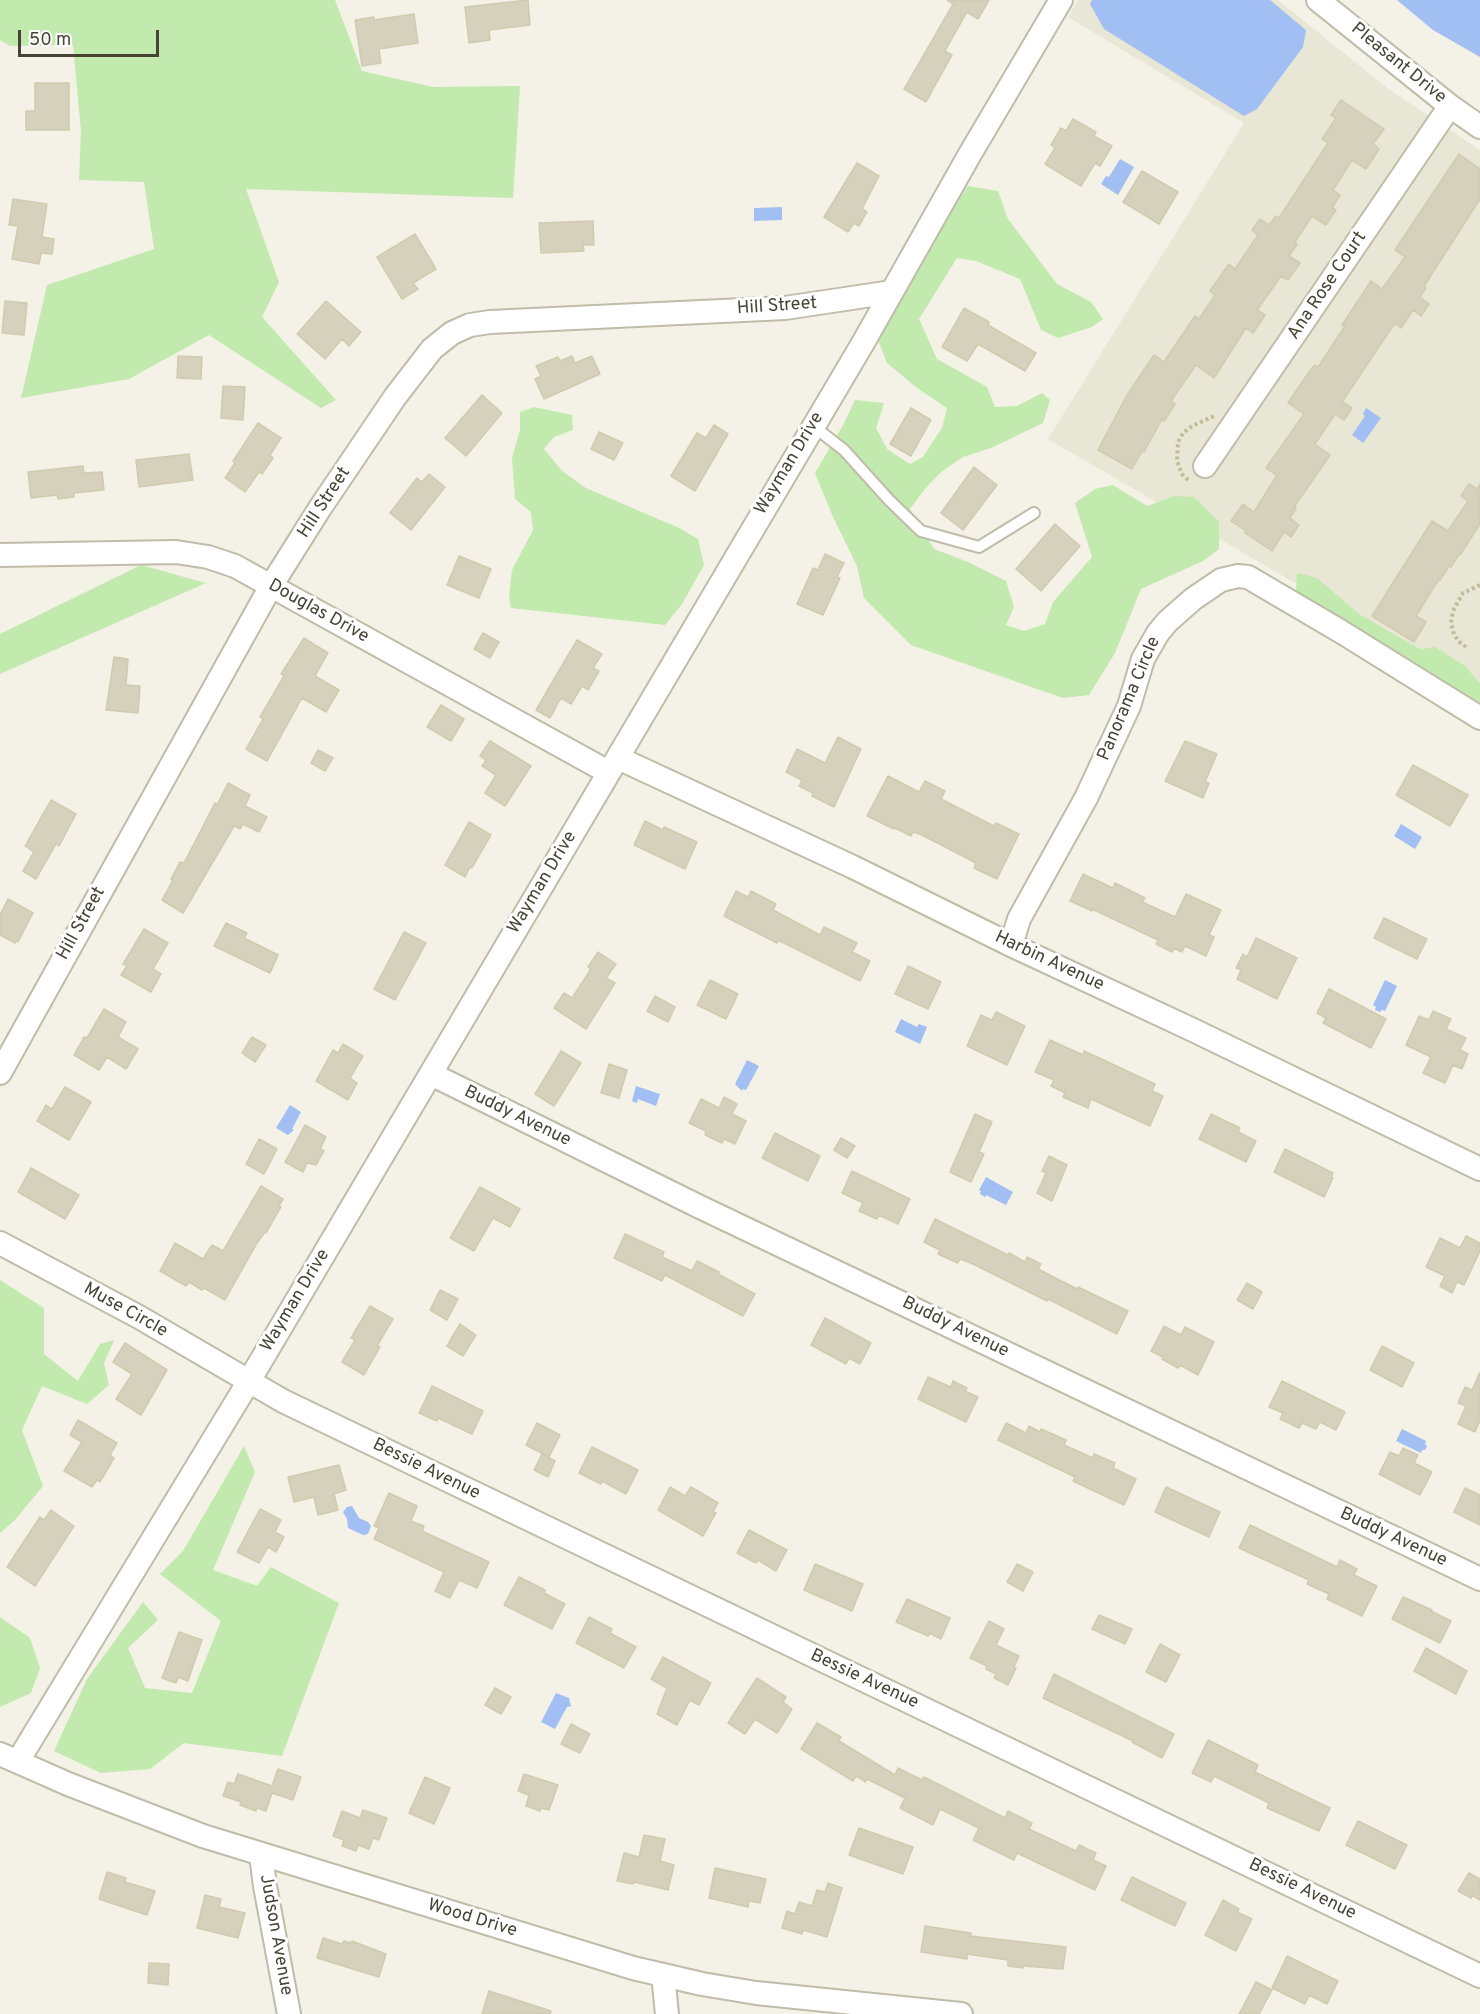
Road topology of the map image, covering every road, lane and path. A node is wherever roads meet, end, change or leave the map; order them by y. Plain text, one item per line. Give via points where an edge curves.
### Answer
1 (1061, 0) edge
2 (1317, 0) edge
3 (1450, 106) junction
4 (1480, 127) edge
5 (892, 292) junction
6 (813, 426) junction
7 (1205, 466) dead end
8 (1034, 513) dead end
9 (0, 555) edge
10 (1480, 585) edge
11 (271, 586) junction
12 (1466, 647) dead end
13 (1480, 718) edge
14 (613, 765) junction
15 (1011, 945) junction
16 (0, 1073) edge
17 (431, 1074) junction
18 (1480, 1169) edge
19 (0, 1243) edge
20 (249, 1381) junction
21 (1480, 1579) edge
22 (9, 1757) edge
23 (261, 1855) junction
24 (663, 1975) junction
25 (1480, 1976) edge
26 (289, 2014) edge
27 (667, 2014) edge
28 (961, 2014) edge

1 - 5 street, Wayman Drive
2 - 3 street, Pleasant Drive
3 - 4 street, Pleasant Drive
3 - 7 street, Ana Rose Court
5 - 6 street, Wayman Drive
5 - 11 street, Hill Street via 785,308 490,322 452,333 432,349 395,397
6 - 8 lane via 844,450 921,531 979,547
6 - 14 street, Wayman Drive
9 - 11 street, Douglas Drive via 196,554 235,567
10 - 12 path via 1463,593 1453,611 1454,634
11 - 14 street, Douglas Drive
11 - 16 street, Hill Street
13 - 15 street, Panorama Circle via 1248,577 1221,580 1167,622 1143,659 1129,706 1086,798 1019,919
14 - 15 street, Harbin Avenue via 853,867
14 - 17 street, Wayman Drive
15 - 18 street, Harbin Avenue
17 - 20 street, Wayman Drive
17 - 21 street, Buddy Avenue via 700,1207
19 - 20 street, Muse Circle
20 - 22 street, Wayman Drive
20 - 25 street, Bessie Avenue via 326,1422
22 - 23 street, Wood Drive via 134,1811
23 - 24 street, Wood Drive
23 - 26 street, Judson Avenue
24 - 27 street
24 - 28 street, Wood Drive via 756,1993

